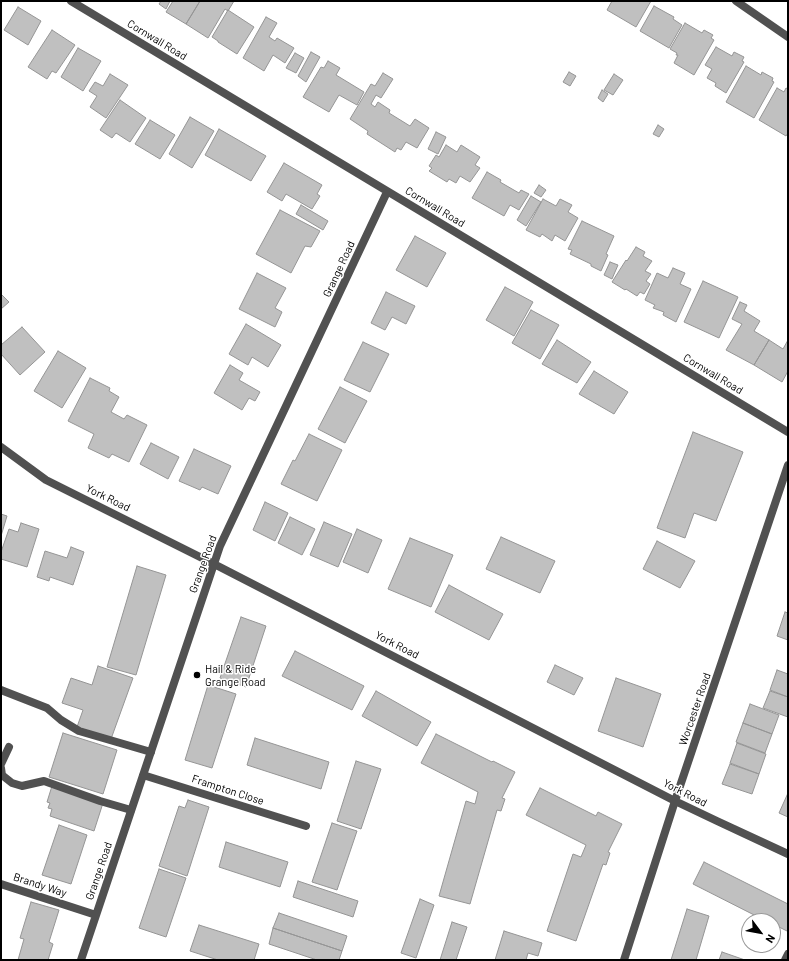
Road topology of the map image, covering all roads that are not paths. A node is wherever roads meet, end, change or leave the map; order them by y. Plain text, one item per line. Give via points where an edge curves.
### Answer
1 (71, 1) edge
2 (736, 1) edge
3 (788, 37) edge
4 (387, 192) junction
5 (788, 432) edge
6 (2, 449) edge
7 (788, 465) edge
8 (214, 564) junction
9 (1, 690) edge
10 (9, 747) dead end
11 (151, 752) junction
12 (1, 764) edge
13 (1, 768) edge
14 (143, 775) junction
15 (675, 801) junction
16 (131, 810) junction
17 (306, 826) dead end
18 (788, 854) edge
19 (1, 884) edge
20 (96, 915) junction
21 (788, 954) edge
22 (81, 960) edge
23 (624, 960) edge
24 (786, 960) edge

1 - 4 street, Cornwall Road
2 - 3 street
4 - 5 street, Cornwall Road
4 - 8 street, Grange Road via 223,539
6 - 8 street, York Road via 46,480
7 - 15 street, Worcester Road
8 - 11 street, Grange Road
8 - 15 street, York Road
9 - 11 street via 47,708 79,732
10 - 12 street
11 - 14 street, Grange Road
13 - 16 street via 2,775 12,783 22,786 44,781
14 - 16 street, Grange Road
14 - 17 street, Frampton Close
15 - 18 street, York Road
15 - 23 street, Worcester Road
16 - 20 street, Grange Road
19 - 20 street, Brandy Way
20 - 22 street, Grange Road
21 - 24 street

